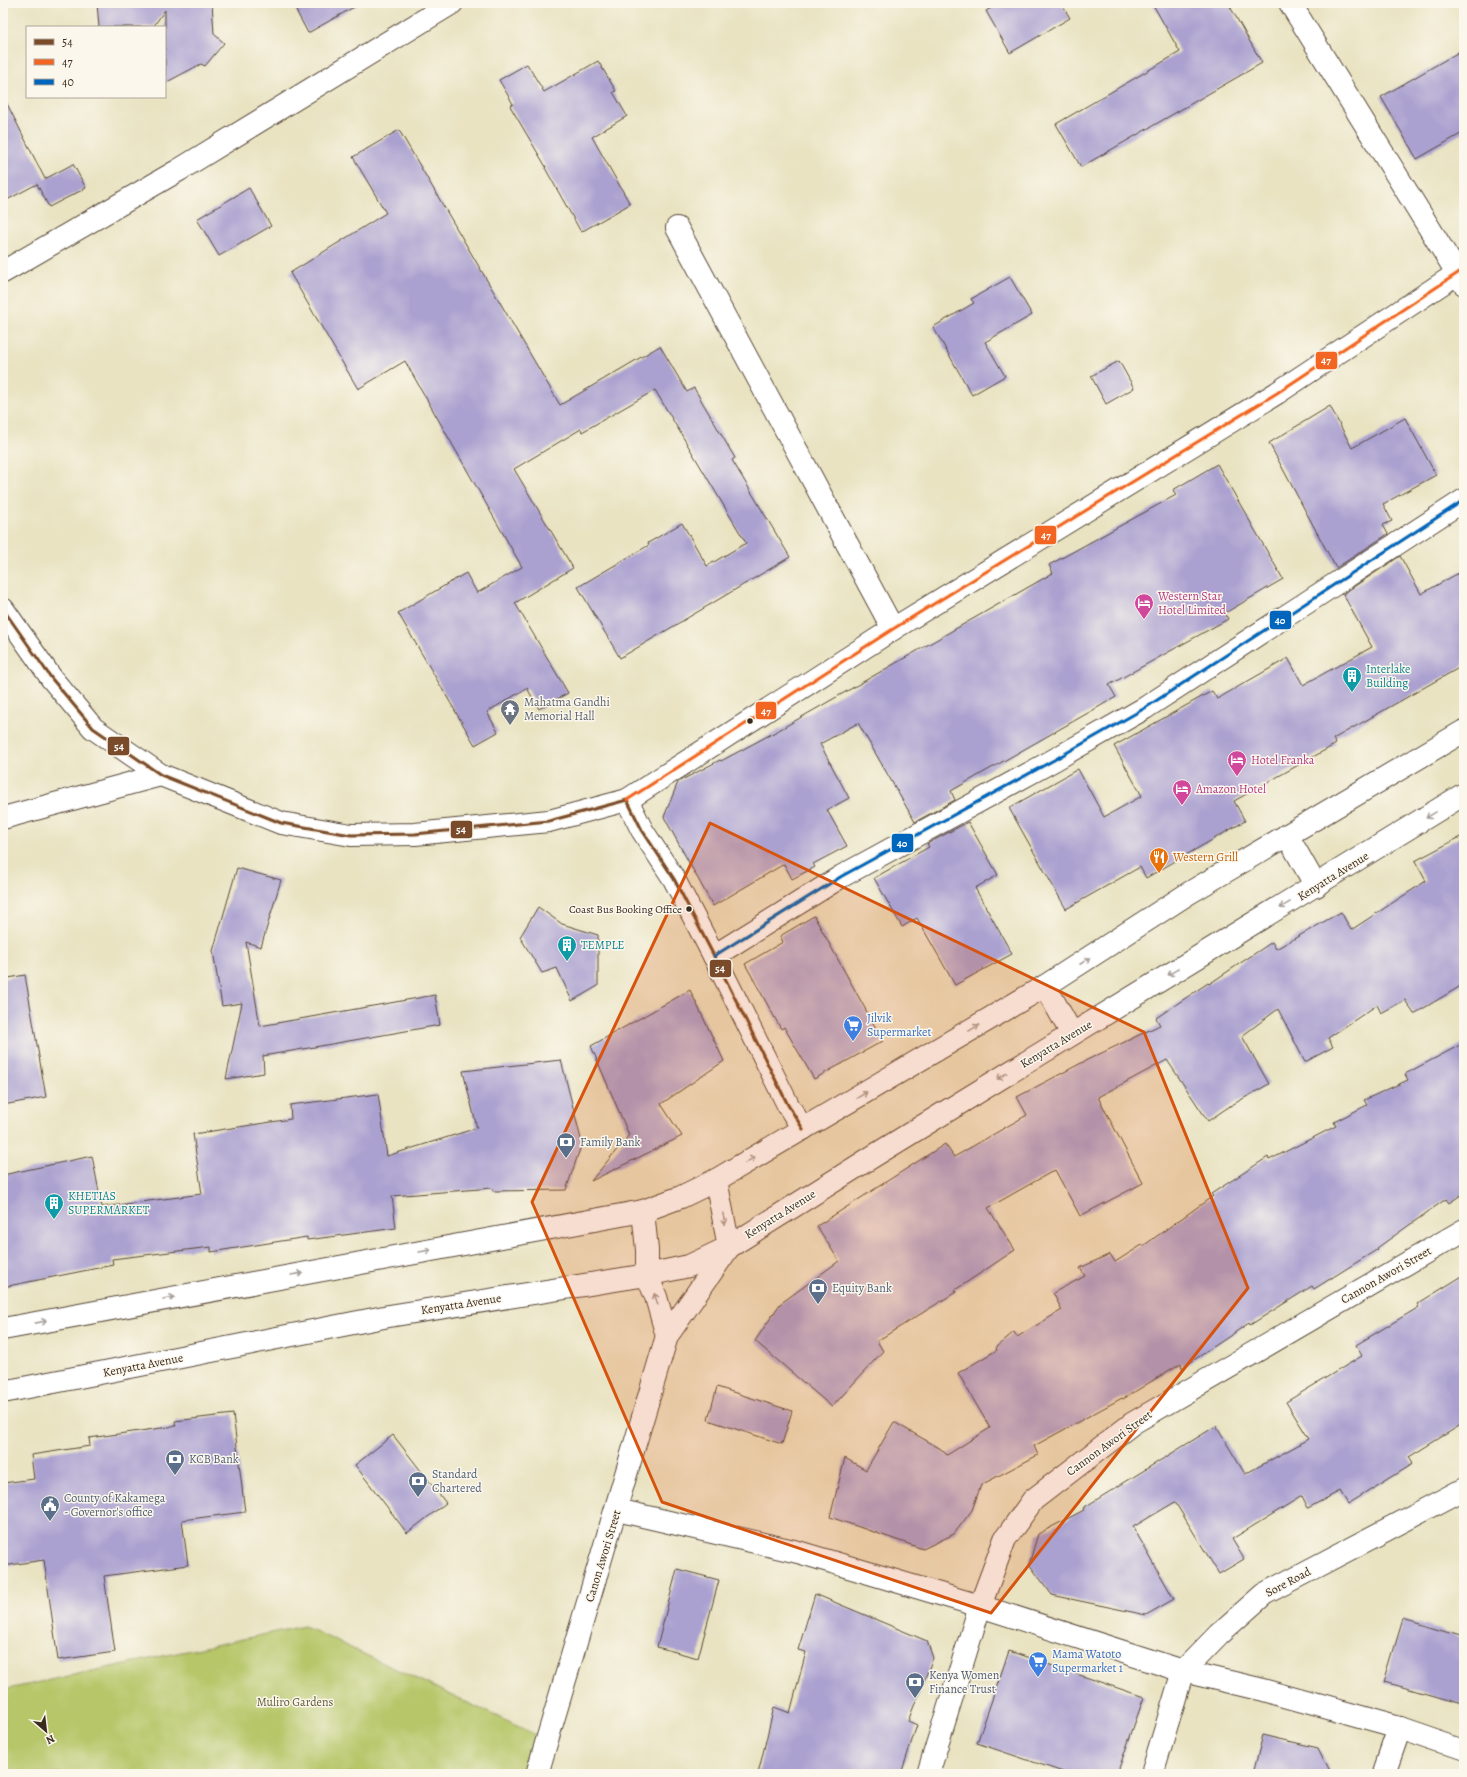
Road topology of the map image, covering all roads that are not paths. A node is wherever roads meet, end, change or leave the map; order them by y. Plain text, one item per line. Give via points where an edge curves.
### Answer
1 (452, 3) edge
2 (1290, 3) edge
3 (677, 228) dead end
4 (3, 272) edge
5 (1462, 275) edge
6 (1464, 500) edge
7 (3, 609) edge
8 (893, 629) junction
9 (1464, 731) edge
10 (161, 775) junction
11 (1464, 794) edge
12 (627, 800) junction
13 (3, 818) edge
14 (1287, 835) junction
15 (1316, 886) junction
16 (714, 956) junction
17 (1045, 986) junction
18 (1072, 1034) junction
19 (803, 1130) junction
20 (716, 1180) junction
21 (643, 1211) junction
22 (1464, 1230) edge
23 (729, 1247) junction
24 (647, 1275) junction
25 (3, 1329) edge
26 (667, 1336) junction
27 (3, 1392) edge
28 (1464, 1489) edge
29 (617, 1510) junction
30 (980, 1606) junction
31 (1183, 1670) junction
32 (1400, 1728) junction
33 (1464, 1750) edge
34 (537, 1774) edge
35 (928, 1774) edge
36 (1152, 1774) edge
37 (1384, 1774) edge

1 - 4 main road via 179,170
2 - 5 main road
3 - 8 main road
5 - 8 main road via 1277,393
6 - 16 main road via 1144,708 842,876
7 - 10 main road via 52,679 93,728
8 - 12 main road
9 - 14 main road
10 - 12 main road via 281,823 351,835 415,834 549,821
10 - 13 main road
11 -> 15 main road, Kenyatta Avenue
12 - 16 main road via 642,830 674,879
14 - 15 main road
17 -> 14 main road via 1189,893
15 -> 18 main road, Kenyatta Avenue
16 - 19 main road
17 - 18 main road
19 -> 17 main road
18 -> 23 main road, Kenyatta Avenue
20 -> 19 main road
20 - 21 main road
20 -> 23 main road
21 - 24 main road
25 -> 21 main road
22 - 30 main road, Cannon Awori Street via 1132,1423 1072,1468 1033,1500 1005,1539
23 - 24 main road, Kenyatta Avenue via 689,1266
23 - 26 main road, Canon Awori Street
26 -> 24 main road
24 - 27 main road, Kenyatta Avenue via 389,1316
26 - 29 main road, Canon Awori Street
28 - 31 main road, Sore Road via 1264,1594
29 - 30 main road via 798,1552
29 - 34 main road, Canon Awori Street
30 - 31 main road
30 - 35 main road, Cannon Awori Street
31 - 32 main road
31 - 36 main road, Sore Road
32 - 33 main road
32 - 37 main road

